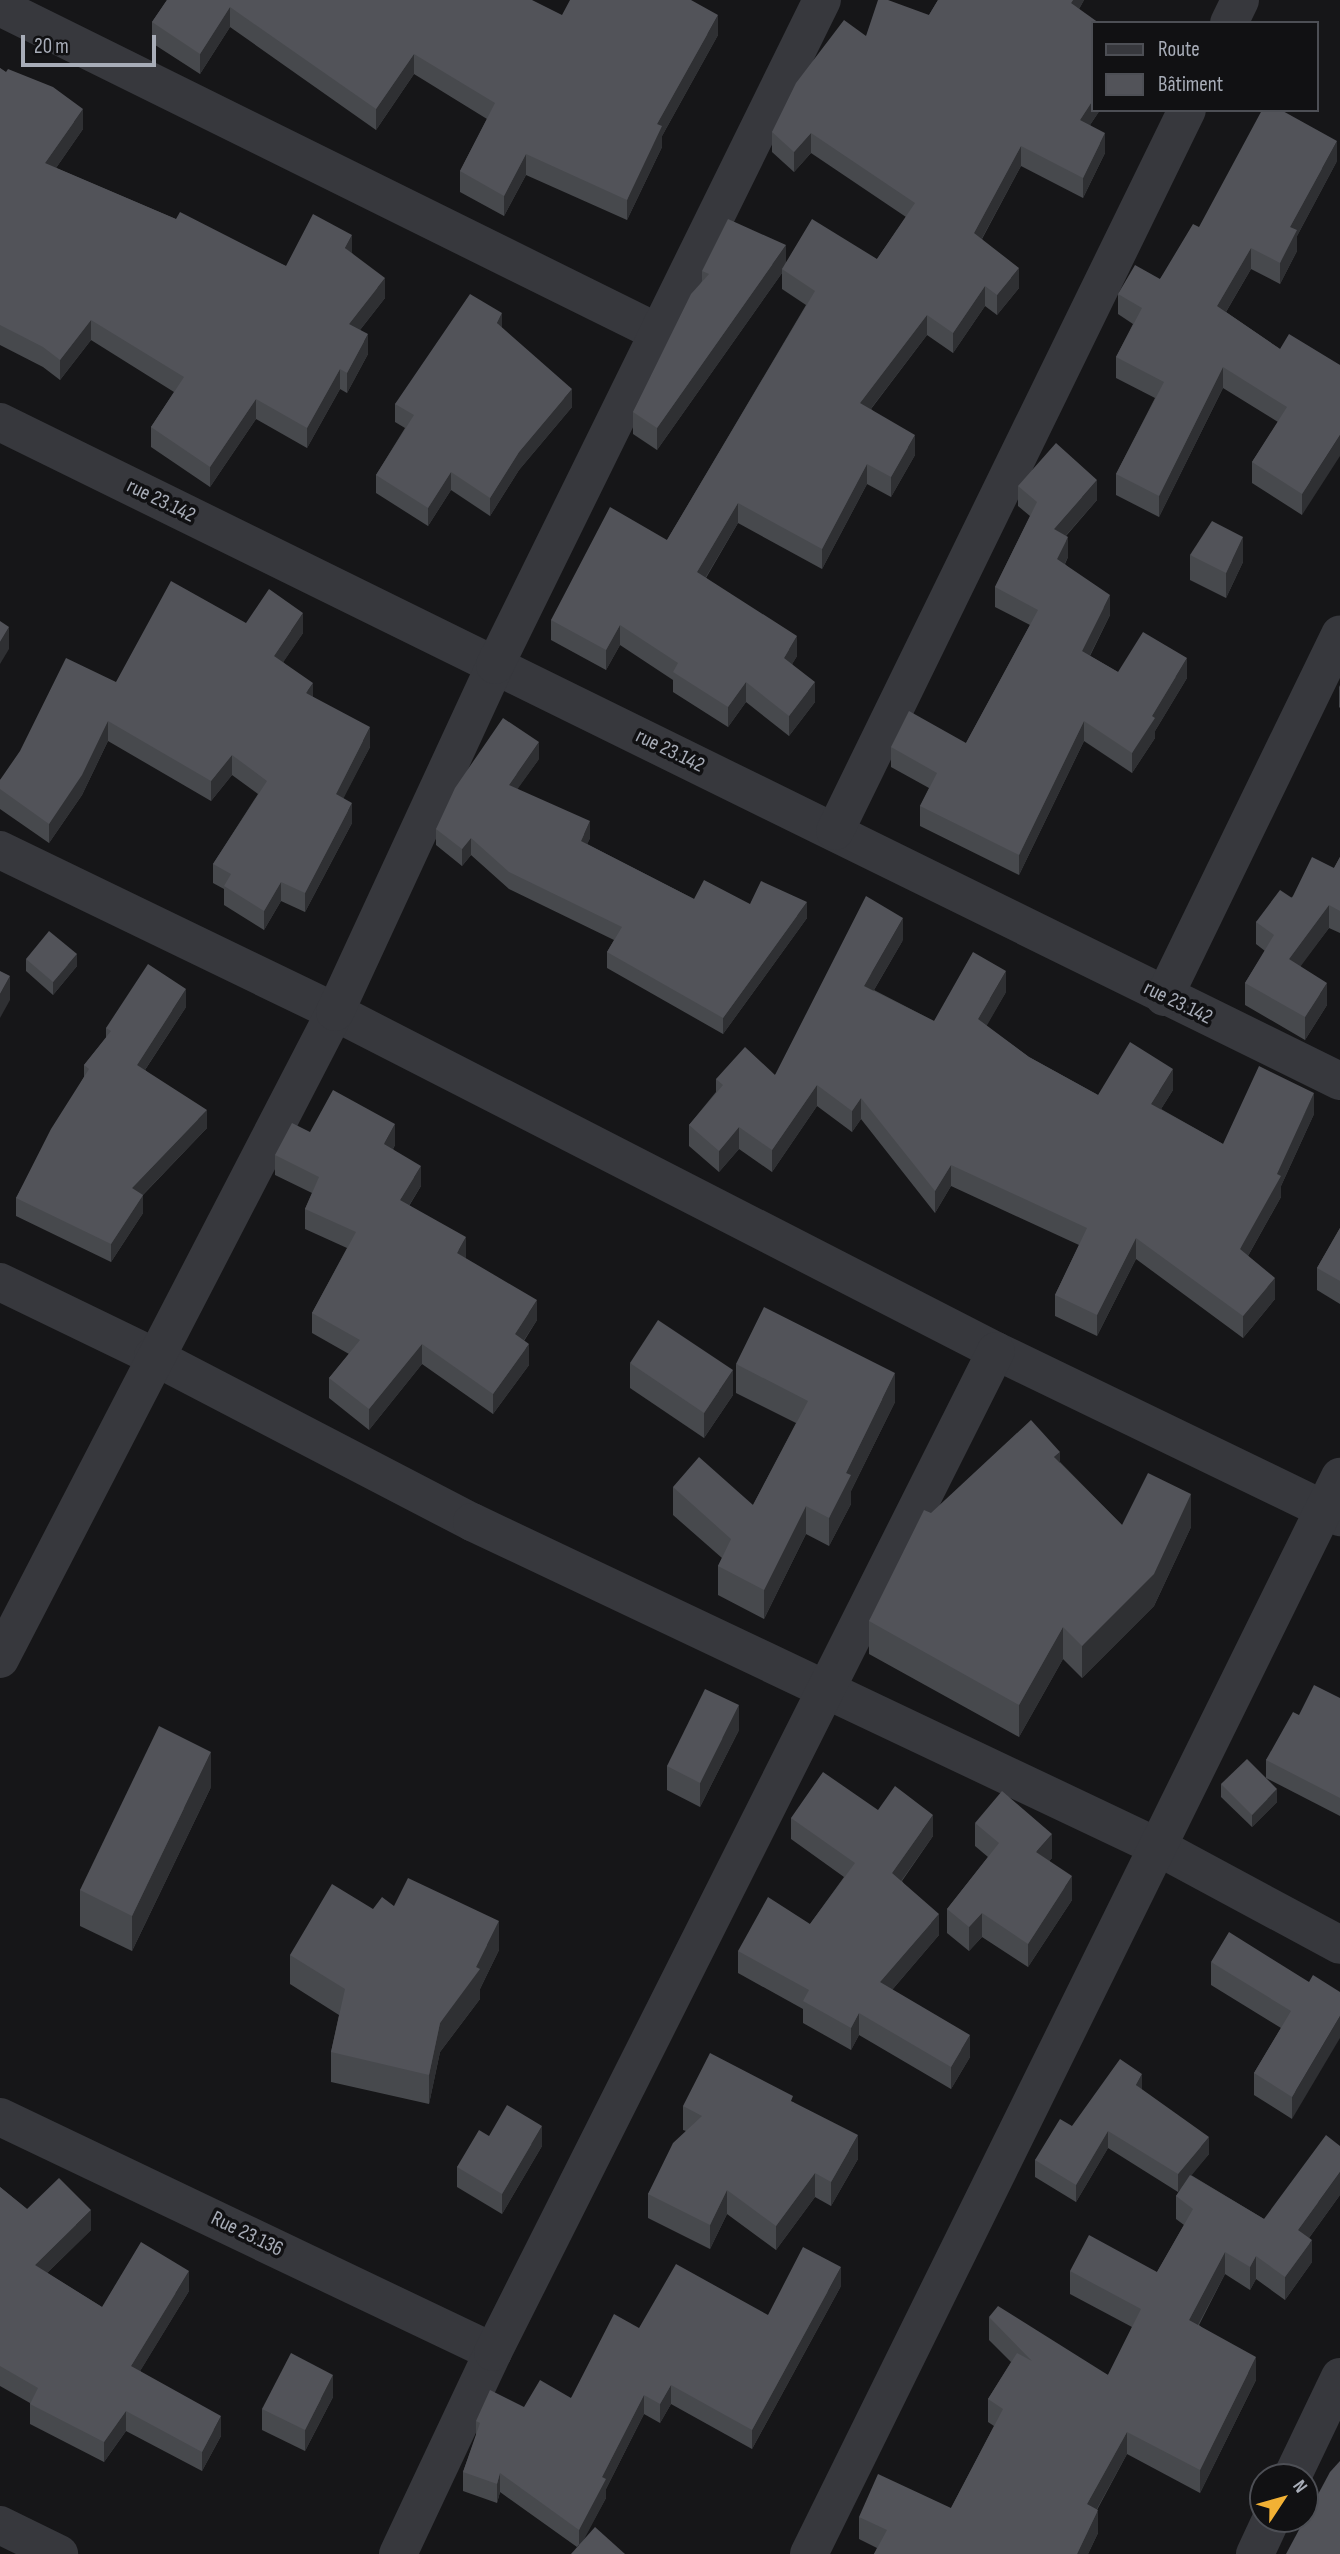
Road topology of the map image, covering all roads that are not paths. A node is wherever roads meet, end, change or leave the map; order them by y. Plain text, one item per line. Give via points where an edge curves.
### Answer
1 (1240, 0) edge
2 (816, 2) edge
3 (0, 7) edge
4 (1230, 21) edge
5 (1186, 112) edge
6 (657, 332) junction
7 (0, 422) edge
8 (1340, 634) edge
9 (495, 665) junction
10 (835, 831) junction
11 (0, 850) edge
12 (1164, 997) junction
13 (335, 1012) junction
14 (1340, 1081) edge
15 (0, 1283) edge
16 (996, 1351) junction
17 (153, 1356) junction
18 (1335, 1501) edge
19 (0, 1659) edge
20 (827, 1690) junction
21 (1160, 1848) junction
22 (1340, 1945) edge
23 (0, 2117) edge
24 (493, 2352) junction
25 (1340, 2377) edge
26 (1299, 2463) edge
27 (0, 2525) edge
28 (1265, 2533) edge
29 (59, 2554) edge
30 (398, 2554) edge
31 (809, 2554) edge
32 (1255, 2554) edge

1 - 4 street
2 - 6 street
3 - 6 street
5 - 10 street
6 - 9 street
7 - 9 street, rue 23.142
8 - 12 street
9 - 10 street, rue 23.142
9 - 13 street
10 - 12 street, rue 23.142
11 - 13 street
12 - 14 street, rue 23.142
13 - 16 street
13 - 17 street
15 - 17 street
16 - 18 street
16 - 20 street
17 - 19 street
17 - 20 street via 472,1522
18 - 21 street
20 - 21 street
20 - 24 street
21 - 22 street
21 - 31 street
23 - 24 street, Rue 23.136
24 - 30 street
25 - 26 street
27 - 29 street
28 - 32 street

